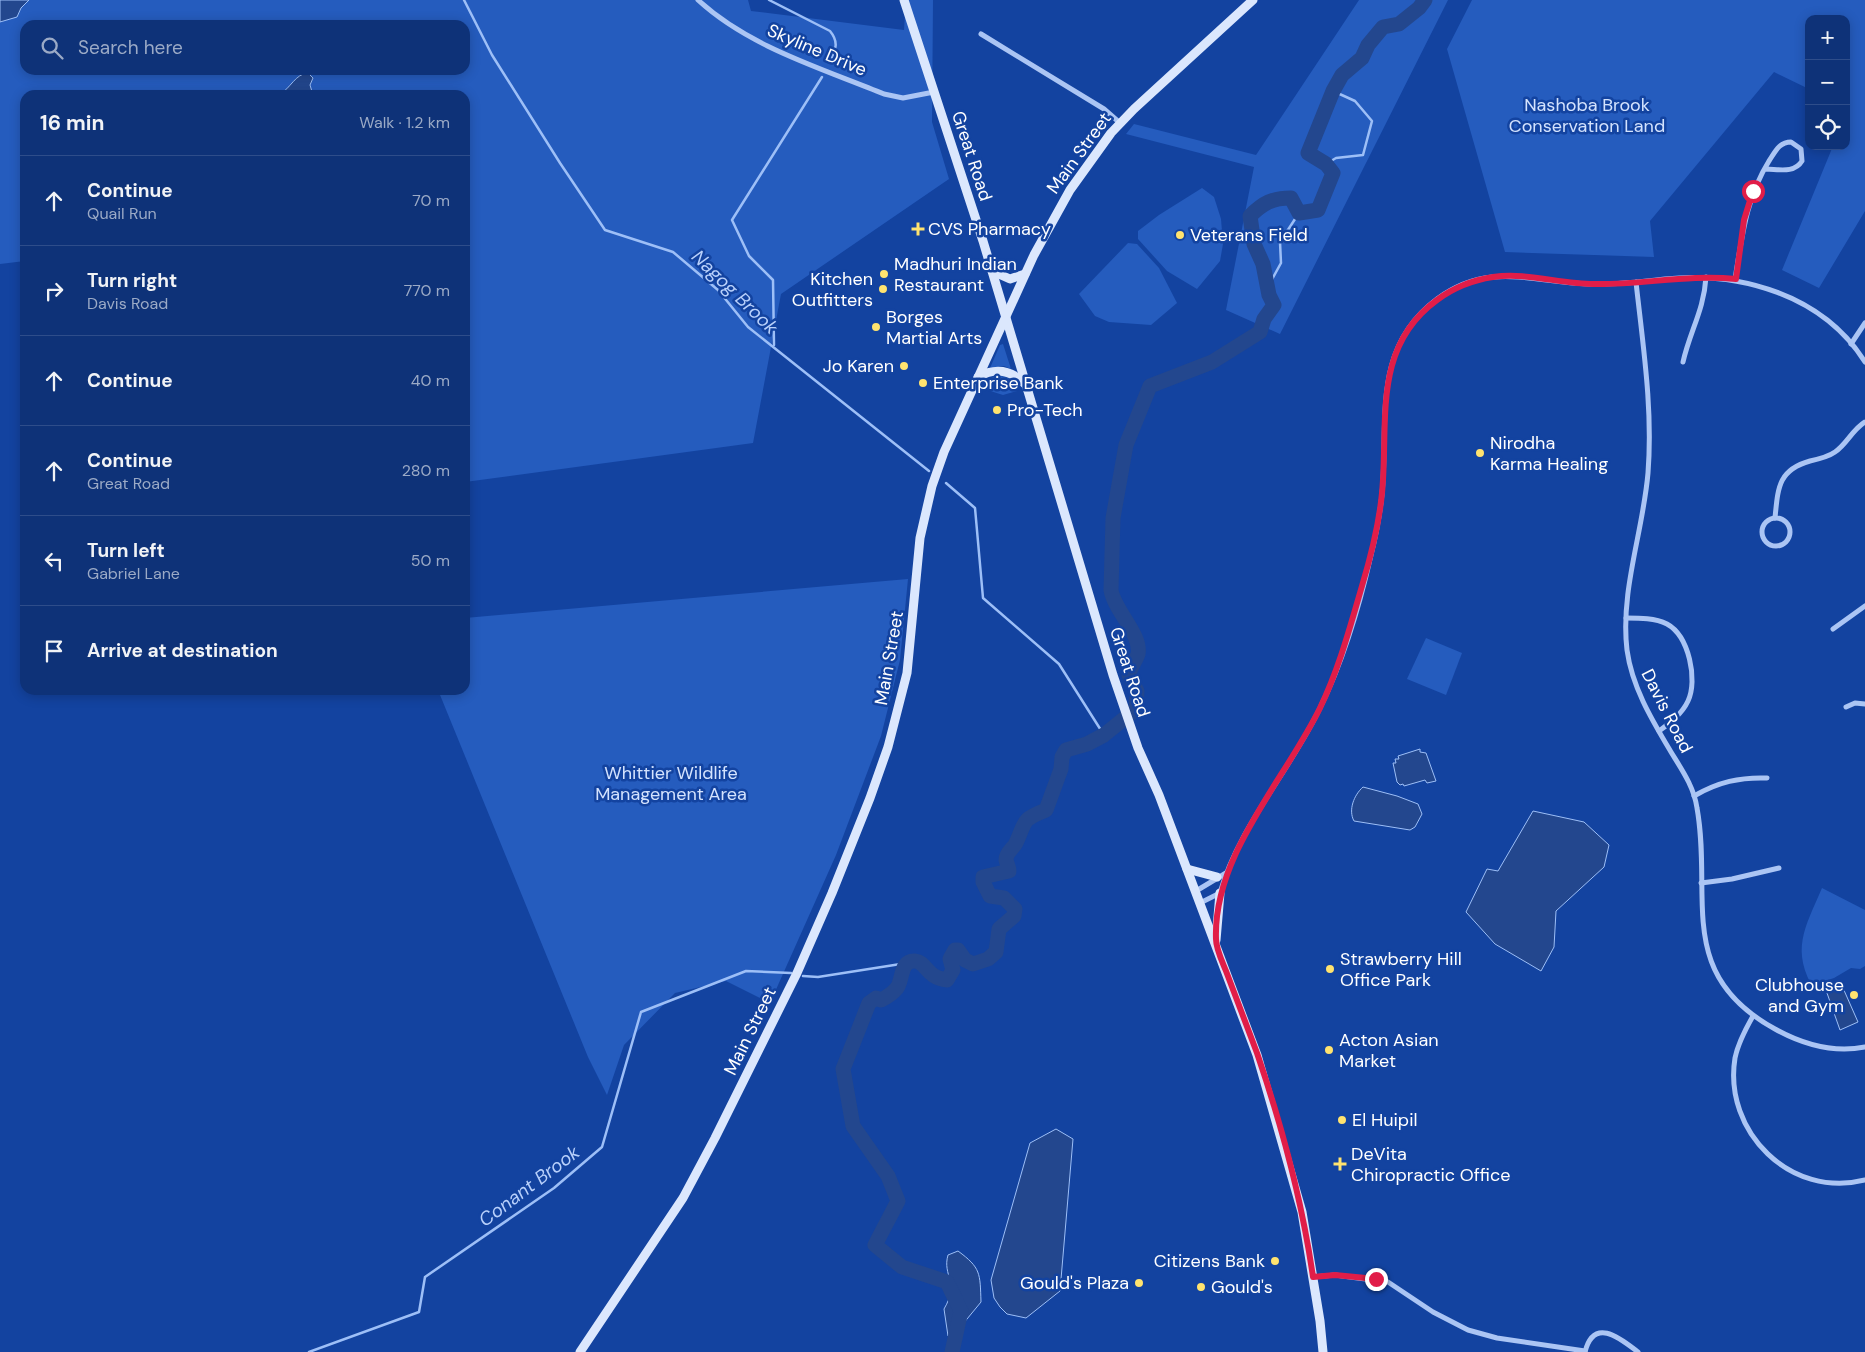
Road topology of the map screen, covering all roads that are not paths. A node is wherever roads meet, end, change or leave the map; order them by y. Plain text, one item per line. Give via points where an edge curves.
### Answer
1 (698, 0) edge
2 (904, 0) edge
3 (1253, 0) edge
4 (981, 34) dead end
5 (934, 92) junction
6 (1120, 123) junction
7 (1765, 168) junction
8 (992, 271) junction
9 (1025, 274) junction
10 (1706, 277) junction
11 (1736, 279) junction
12 (1636, 282) junction
13 (1005, 316) junction
14 (1865, 323) edge
15 (1851, 344) junction
16 (1683, 362) dead end
17 (1865, 362) edge
18 (978, 377) junction
19 (1026, 385) junction
20 (1865, 422) edge
21 (1775, 518) junction
22 (1865, 606) edge
23 (1626, 618) junction
24 (1833, 629) dead end
25 (1865, 704) edge
26 (1846, 707) dead end
27 (1659, 731) junction
28 (1768, 778) dead end
29 (1694, 796) junction
30 (1779, 868) dead end
31 (1187, 869) junction
32 (1221, 875) junction
33 (1701, 883) junction
34 (1196, 891) junction
35 (1220, 893) junction
36 (1200, 903) junction
37 (1216, 943) junction
38 (1753, 1016) junction
39 (1865, 1047) edge
40 (1865, 1180) edge
41 (1313, 1277) junction
42 (580, 1352) edge
43 (1323, 1352) edge
44 (1585, 1352) edge
45 (1638, 1352) edge

1 - 5 street, Skyline Drive via 725,21 763,43 884,94 903,98
2 - 5 main road, Great Road
3 - 6 main road, Main Street
4 - 6 street via 1089,100
5 - 8 main road, Great Road
6 - 9 main road, Main Street via 1074,182
7 - 7 street via 1782,144 1791,142 1802,149 1803,158 1796,168
7 - 11 street via 1753,191 1744,220
8 - 9 main road via 1010,279
8 - 13 main road, Great Road
9 - 13 main road, Main Street
10 - 11 street
10 - 12 street
10 - 16 street via 1702,308
11 - 15 street via 1792,298 1820,315
12 - 23 street, Davis Road via 1650,426 1646,491
12 - 32 street via 1592,284 1520,275 1492,277 1464,285 1445,295 1427,308 1408,329 1394,354 1387,382 1382,494 1371,555 1341,658 1320,708
13 - 18 main road, Main Street
13 - 19 main road, Great Road
14 - 15 street
15 - 17 street
18 - 19 main road via 1000,370 1016,376
18 - 42 main road, Main Street via 944,452 927,502 920,538 907,673 888,747 867,808 797,973 715,1138 683,1198
19 - 31 main road, Great Road via 1124,710
20 - 21 street via 1835,453 1797,465 1785,474
21 - 21 street via 1765,524 1763,536 1768,543 1779,546 1789,539 1790,530 1786,522
22 - 24 street
23 - 27 street, Davis Road via 1631,671
23 - 27 street via 1668,625 1683,642 1688,658 1692,692 1680,713
25 - 26 street via 1855,703
27 - 29 street, Davis Road
28 - 29 street via 1725,781
29 - 33 street, Davis Road via 1699,822
30 - 33 street
31 - 32 main road
31 - 34 main road, Great Road
32 - 34 street
32 - 35 street
33 - 38 street, Davis Road via 1702,924 1707,950 1724,984
34 - 36 main road, Great Road
35 - 36 street
35 - 37 main road
36 - 37 main road, Great Road
37 - 41 main road, Great Road via 1281,1134 1302,1212
38 - 39 street, Davis Road via 1782,1034 1808,1044 1834,1048
38 - 40 street via 1737,1048 1734,1074 1737,1103 1748,1132 1771,1159 1813,1181 1843,1184
41 - 43 main road, Great Road
41 - 44 street via 1335,1275 1388,1282 1433,1312 1474,1332
44 - 45 street via 1593,1337 1608,1332

